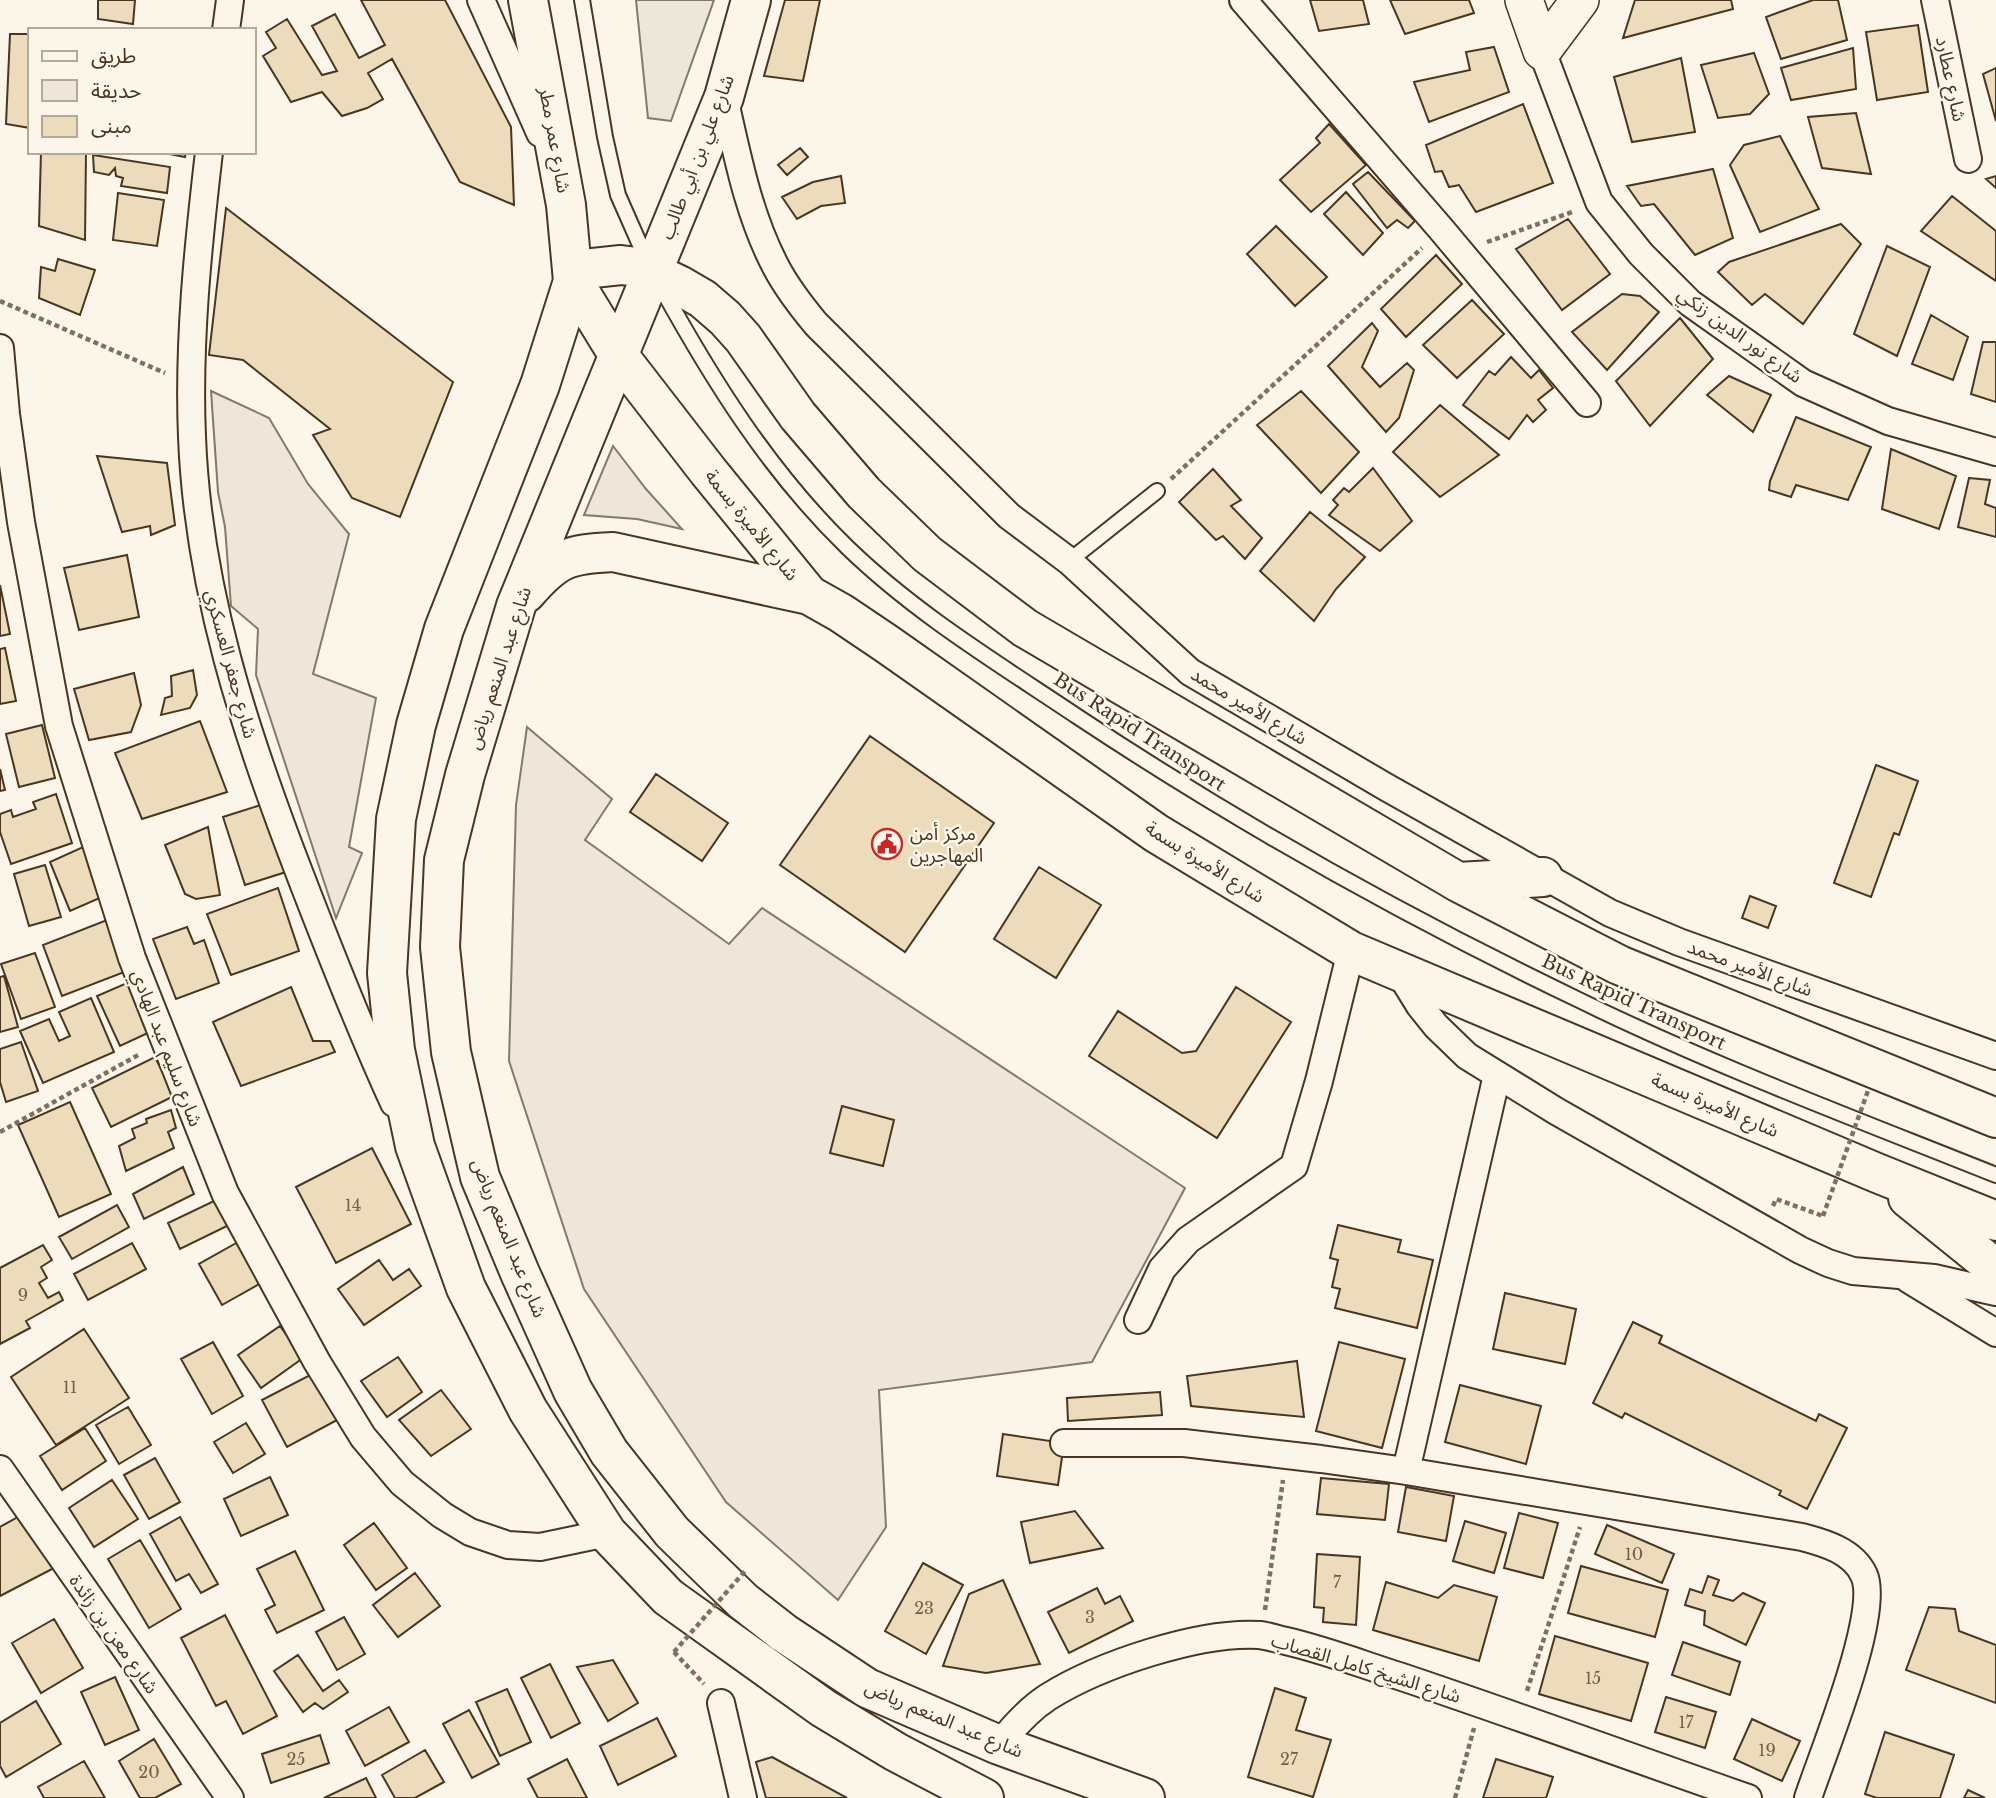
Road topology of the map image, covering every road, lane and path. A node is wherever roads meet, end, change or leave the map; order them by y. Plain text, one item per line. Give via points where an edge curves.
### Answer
1 (230, 0) edge
2 (481, 0) edge
3 (528, 0) edge
4 (582, 0) edge
5 (751, 0) edge
6 (1243, 0) edge
7 (1524, 0) edge
8 (1580, 0) edge
9 (1935, 0) edge
10 (226, 28) edge
11 (1542, 51) junction
12 (724, 97) junction
13 (209, 154) edge
14 (1968, 159) dead end
15 (559, 173) junction
16 (1599, 202) junction
17 (1441, 229) junction
18 (1459, 251) junction
19 (652, 272) junction
20 (589, 273) junction
21 (0, 301) edge
22 (0, 348) edge
23 (619, 356) junction
24 (191, 385) junction
25 (1587, 403) dead end
26 (1996, 452) edge
27 (1157, 491) joint
28 (1069, 561) junction
29 (809, 595) junction
30 (516, 606) junction
31 (1543, 877) junction
32 (1458, 882) junction
33 (1351, 951) junction
34 (1399, 972) junction
35 (163, 1041) junction
36 (1996, 1056) edge
37 (1497, 1075) junction
38 (1870, 1088) dead end
39 (1996, 1118) edge
40 (0, 1132) edge
41 (415, 1146) junction
42 (1877, 1173) junction
43 (1996, 1175) edge
44 (1776, 1199) dead end
45 (1996, 1221) edge
46 (1996, 1269) edge
47 (1903, 1276) junction
48 (1996, 1292) edge
49 (1138, 1320) dead end
50 (1996, 1332) edge
51 (1064, 1443) dead end
52 (1287, 1455) junction
53 (0, 1469) edge
54 (1406, 1471) junction
55 (1588, 1502) junction
56 (607, 1533) junction
57 (746, 1570) dead end
58 (1261, 1635) junction
59 (721, 1703) joint
60 (1480, 1703) junction
61 (1518, 1718) junction
62 (999, 1745) junction
63 (230, 1798) edge
64 (743, 1798) edge
65 (984, 1798) edge
66 (1145, 1798) edge
67 (1455, 1798) edge
68 (1748, 1798) edge
69 (1808, 1798) edge

1 - 10 street
2 - 15 street
3 - 15 main road, شارع عمر مطر
4 - 19 lane, Bus Rapid Transport via 618,195
5 - 12 main road, شارع علي بن أبي طالب
6 - 17 street
7 - 11 street, شارع نور الدين زنكي
8 - 11 street
9 - 14 street, شارع عطارد
11 - 16 street, شارع نور الدين زنكي
12 - 19 main road, شارع علي بن أبي طالب
12 - 28 street, شارع الأمير محمد via 747,195 775,265 794,298 1009,516
13 - 24 street, شارع جعفر العسكري
15 - 20 main road, شارع عمر مطر
16 - 18 path
16 - 26 street, شارع نور الدين زنكي via 1689,303 1803,383 1888,421
17 - 18 street
17 - 27 path
18 - 25 street
19 - 20 main road via 621,265
19 - 23 main road, شارع عبد المنعم رياض
19 - 32 main road via 703,299 725,318 798,416 864,493 927,554 1037,635
19 - 43 lane, Bus Rapid Transport via 704,365 763,453 801,498 886,582 988,657 1161,771 1367,891 1580,1001 1782,1090
20 - 23 main road, شارع الأميرة بسمة
20 - 41 main road via 444,629 416,724 396,819 387,973 395,1050
21 - 24 path
22 - 35 street, شارع سليم عبد الهادي via 21,522 59,726
23 - 29 main road, شارع الأميرة بسمة
23 - 30 main road, شارع عبد المنعم رياض
24 - 41 street, شارع جعفر العسكري via 204,548 231,680 352,1011
27 - 28 lane
28 - 31 street, شارع الأمير محمد via 1190,672
29 - 30 main road via 663,561 602,552 561,560 542,574
29 - 33 main road, شارع الأميرة بسمة via 887,644 1156,834
30 - 62 main road, شارع عبد المنعم رياض via 444,860 440,947 451,1052 474,1152 520,1273 573,1391 597,1432 672,1532 743,1601 867,1688
31 - 32 main road
31 - 36 street, شارع الأمير محمد via 1610,913 1679,942
32 - 39 main road via 1619,965
33 - 34 main road, شارع الأميرة بسمة
33 - 49 street via 1294,1166 1188,1240 1163,1269
34 - 37 street via 1436,1026 1467,1056
34 - 42 main road, شارع الأميرة بسمة
35 - 40 path
35 - 56 street, شارع سليم عبد الهادي via 225,1193 317,1362 363,1437 402,1483 470,1532 508,1545 540,1547
37 - 47 street via 1800,1250 1853,1271
37 - 54 street
38 - 44 path, bridge via 1823,1216
41 - 56 main road via 466,1288 528,1410
42 - 45 main road, شارع الأميرة بسمة
42 - 46 main road
47 - 48 street
47 - 50 street
51 - 52 street via 1184,1443
52 - 54 street
52 - 58 path
53 - 63 street, شارع معن بن زائدة
54 - 55 street
55 - 61 path
55 - 69 street via 1802,1537 1840,1550 1856,1563 1868,1587 1863,1623
56 - 65 main road via 668,1597 822,1708
57 - 59 path, bridge via 674,1652
58 - 60 street, شارع الشيخ كامل القصاب
58 - 62 street, شارع الشيخ كامل القصاب via 1170,1648 1092,1675 1048,1697 1018,1721
59 - 64 street
60 - 61 street, شارع الشيخ كامل القصاب
60 - 67 path
61 - 68 street, شارع الشيخ كامل القصاب
62 - 66 main road, شارع عبد المنعم رياض

